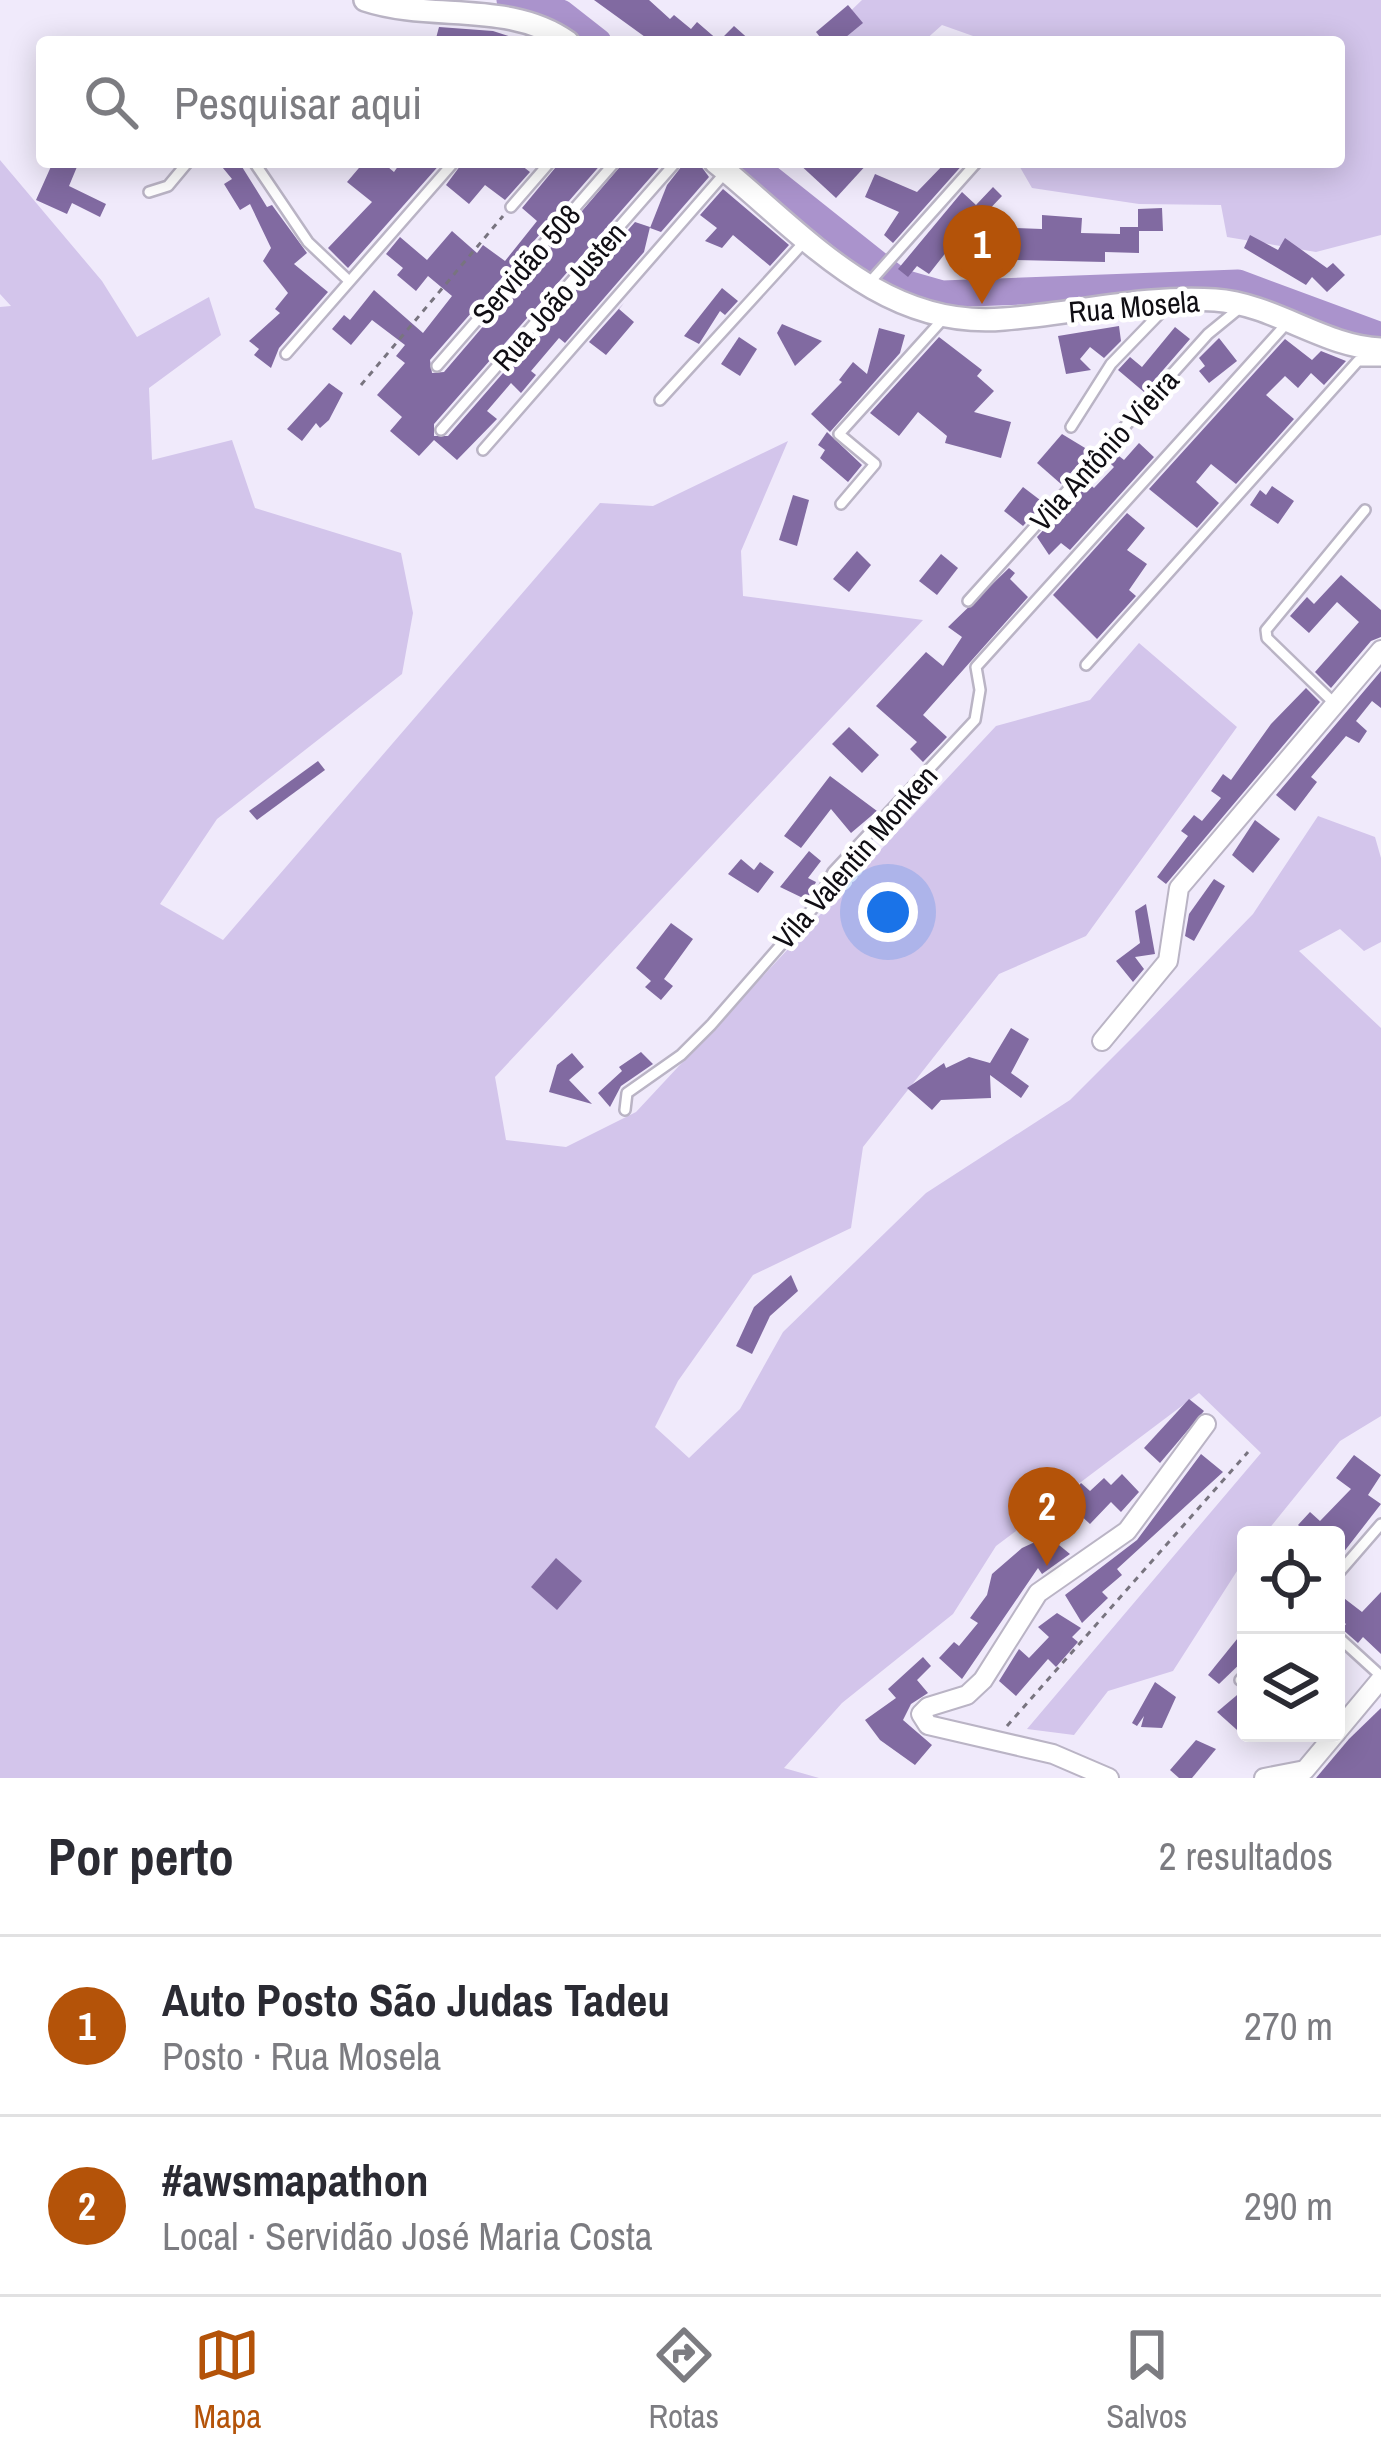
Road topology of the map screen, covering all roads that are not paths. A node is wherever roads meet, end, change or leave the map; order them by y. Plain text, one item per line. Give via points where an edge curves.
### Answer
1 (365, 0) edge
2 (553, 36) edge
3 (183, 168) edge
4 (258, 168) edge
5 (449, 168) edge
6 (545, 168) edge
7 (610, 168) edge
8 (671, 168) edge
9 (720, 168) edge
10 (722, 168) edge
11 (972, 168) edge
12 (148, 192) dead end
13 (511, 207) road end
14 (808, 238) junction
15 (347, 279) junction
16 (865, 288) junction
17 (1173, 300) junction
18 (1245, 303) junction
19 (1291, 317) junction
20 (943, 319) junction
21 (1381, 349) edge
22 (286, 354) dead end
23 (1381, 362) edge
24 (437, 367) dead end
25 (660, 400) dead end
26 (1071, 427) dead end
27 (442, 430) dead end
28 (483, 450) dead end
29 (841, 504) dead end
30 (1365, 510) dead end
31 (968, 602) dead end
32 (1381, 650) edge
33 (1086, 665) dead end
34 (1334, 703) junction
35 (1102, 1042) dead end
36 (625, 1110) dead end
37 (1206, 1424) dead end
38 (1381, 1524) edge
39 (1345, 1566) edge
40 (1345, 1644) edge
41 (1381, 1678) edge
42 (1345, 1722) edge
43 (1328, 1742) edge
44 (1109, 1778) edge
45 (1264, 1778) edge

1 - 2 street via 398,11 497,13
3 - 12 lane via 168,186
4 - 15 lane via 308,242
5 - 15 lane
6 - 13 lane
7 - 24 lane, Servidão 508
8 - 27 lane, Rua João Justen
9 - 28 lane
10 - 14 street, Rua Mosela
11 - 16 lane
14 - 16 street, Rua Mosela
14 - 25 lane
15 - 22 lane
16 - 20 street, Rua Mosela
17 - 18 street, Rua Mosela
17 - 20 street, Rua Mosela
17 - 26 lane via 1111,364
18 - 19 street, Rua Mosela
18 - 31 lane, Vila Antônio Vieira via 1208,334
19 - 21 street, Rua Mosela via 1358,348
19 - 36 lane, Vila Valentin Monken via 976,667 975,720 833,872 814,906 711,1025 627,1093
20 - 29 lane via 839,434 875,464
23 - 33 lane via 1358,361
30 - 34 lane via 1266,630
32 - 34 street
34 - 35 street via 1179,888 1168,961
37 - 44 street via 1127,1531 1038,1592 982,1681 921,1714 928,1725 1065,1757
38 - 39 lane
40 - 41 lane
41 - 42 street
43 - 45 street via 1304,1770

